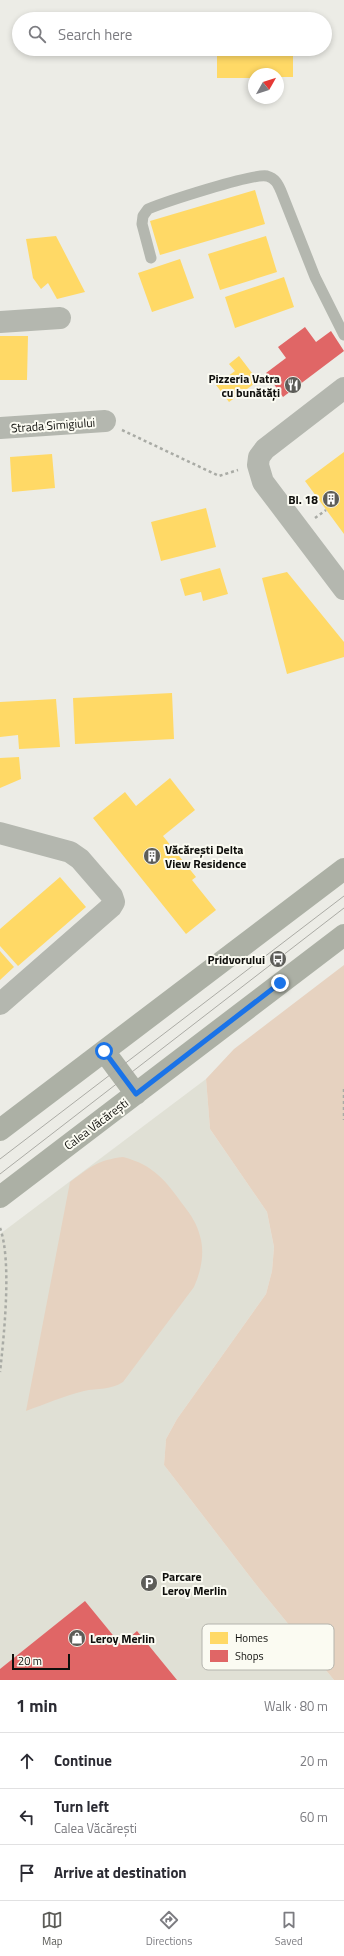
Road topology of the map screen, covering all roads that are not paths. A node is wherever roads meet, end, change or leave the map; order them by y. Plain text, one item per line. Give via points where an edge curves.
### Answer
1 (151, 258) dead end
2 (60, 318) dead end
3 (0, 322) edge
4 (344, 336) edge
5 (344, 388) edge
6 (105, 421) road end
7 (0, 428) edge
8 (344, 589) edge
9 (0, 833) edge
10 (344, 870) edge
11 (344, 935) edge
12 (0, 1004) edge
13 (104, 1051) junction
14 (136, 1094) junction
15 (0, 1130) edge
16 (0, 1197) edge

1 - 4 lane via 142,224 142,216 148,209 235,181 257,175 268,176 277,181 315,277
2 - 3 street
5 - 8 street via 265,449 259,457 258,465 259,473 269,491
6 - 7 street, Strada Simigiului
9 - 12 street via 70,852 80,859 112,896 114,902 111,908
10 - 13 main road
11 - 14 main road, Calea Văcărești
13 - 14 main road
13 - 15 main road
14 - 16 main road, Calea Văcărești

